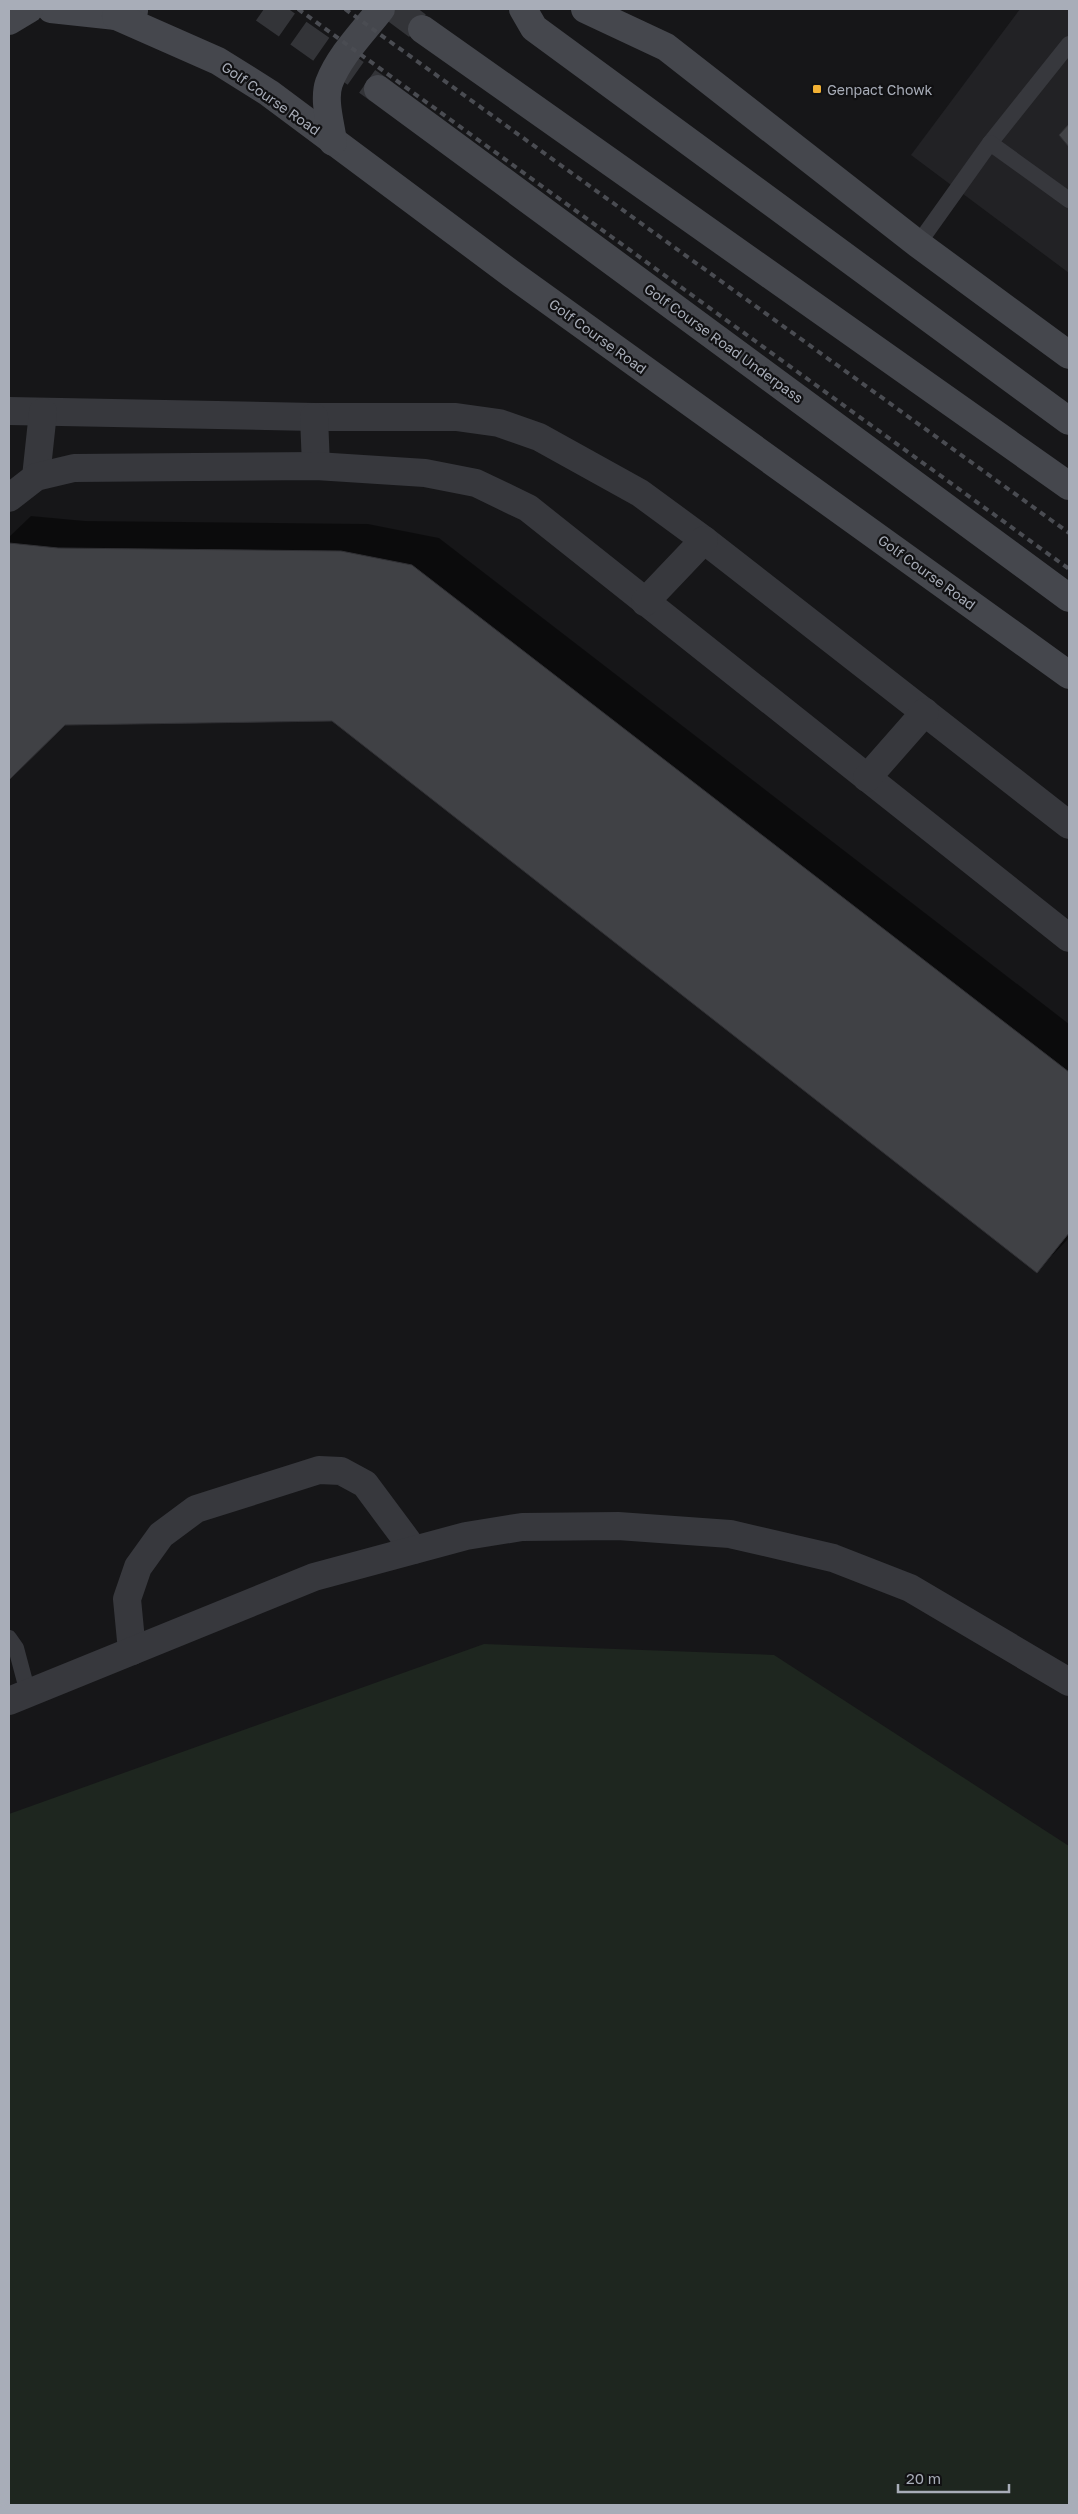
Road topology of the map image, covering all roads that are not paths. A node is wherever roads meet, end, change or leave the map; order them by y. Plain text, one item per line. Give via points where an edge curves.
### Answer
1 (29, 9) edge
2 (51, 9) edge
3 (381, 9) edge
4 (523, 9) edge
5 (585, 9) edge
6 (624, 9) edge
7 (128, 12) edge
8 (9, 21) edge
9 (422, 29) tunnel mouth
10 (1069, 44) edge
11 (666, 47) junction
12 (378, 89) tunnel mouth
13 (334, 142) junction
14 (990, 144) junction
15 (1069, 200) edge
16 (918, 244) junction
17 (1069, 355) edge
18 (9, 411) edge
19 (43, 412) junction
20 (314, 417) junction
21 (1069, 421) edge
22 (316, 466) junction
23 (36, 476) junction
24 (1069, 486) edge
25 (9, 498) edge
26 (704, 540) junction
27 (1069, 598) edge
28 (645, 602) junction
29 (1069, 675) edge
30 (926, 712) junction
31 (867, 778) junction
32 (1069, 825) edge
33 (1069, 938) edge
34 (414, 1550) junction
35 (9, 1638) edge
36 (132, 1651) junction
37 (1069, 1682) edge
38 (18, 1697) edge

1 - 8 main road
2 - 7 main road, Golf Course Road
3 - 13 main road via 345,56 329,84 328,105
4 - 21 main road via 534,28
5 - 11 main road
6 - 11 main road
7 - 13 main road, Golf Course Road via 270,93
9 - 24 main road
10 - 14 lane
11 - 16 main road
12 - 27 main road, Golf Course Road Underpass
13 - 29 main road, Golf Course Road via 513,275
14 - 15 lane
14 - 16 lane
16 - 17 main road
18 - 19 street
19 - 20 street
19 - 23 street
20 - 22 street
20 - 26 street via 456,417 499,424 539,438 640,493
22 - 23 street via 74,468
22 - 28 street via 425,474 476,483 528,508
23 - 25 street
26 - 28 street
26 - 30 street
28 - 31 street
30 - 31 street
30 - 32 street
31 - 33 street
34 - 36 street via 314,1577
34 - 36 street via 365,1484 341,1471 319,1470 196,1509 161,1535 138,1566 128,1599
34 - 37 street via 522,1526 618,1526 730,1534 833,1558 910,1588
35 - 38 lane via 16,1648
36 - 38 street

